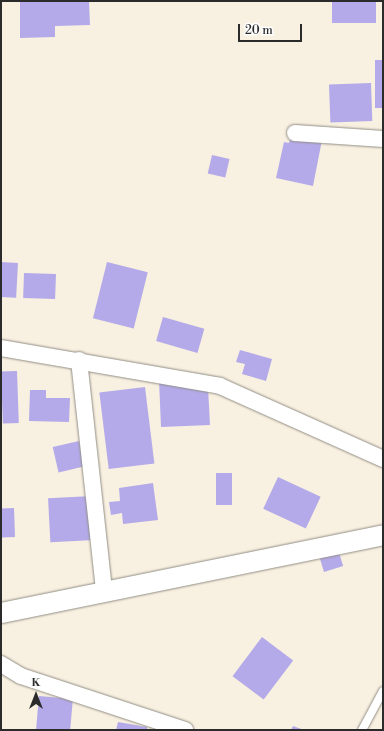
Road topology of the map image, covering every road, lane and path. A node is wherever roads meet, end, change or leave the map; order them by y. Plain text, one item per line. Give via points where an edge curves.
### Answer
1 (295, 133) dead end
2 (383, 139) edge
3 (1, 348) edge
4 (80, 360) junction
5 (383, 459) edge
6 (383, 535) edge
7 (104, 592) junction
8 (1, 613) edge
9 (1, 664) edge
10 (383, 691) edge
11 (185, 730) edge
12 (362, 730) edge

1 - 2 street
3 - 4 street
4 - 5 street via 220,386
4 - 7 street
6 - 7 street
7 - 8 street
9 - 11 street via 28,679
10 - 12 lane

